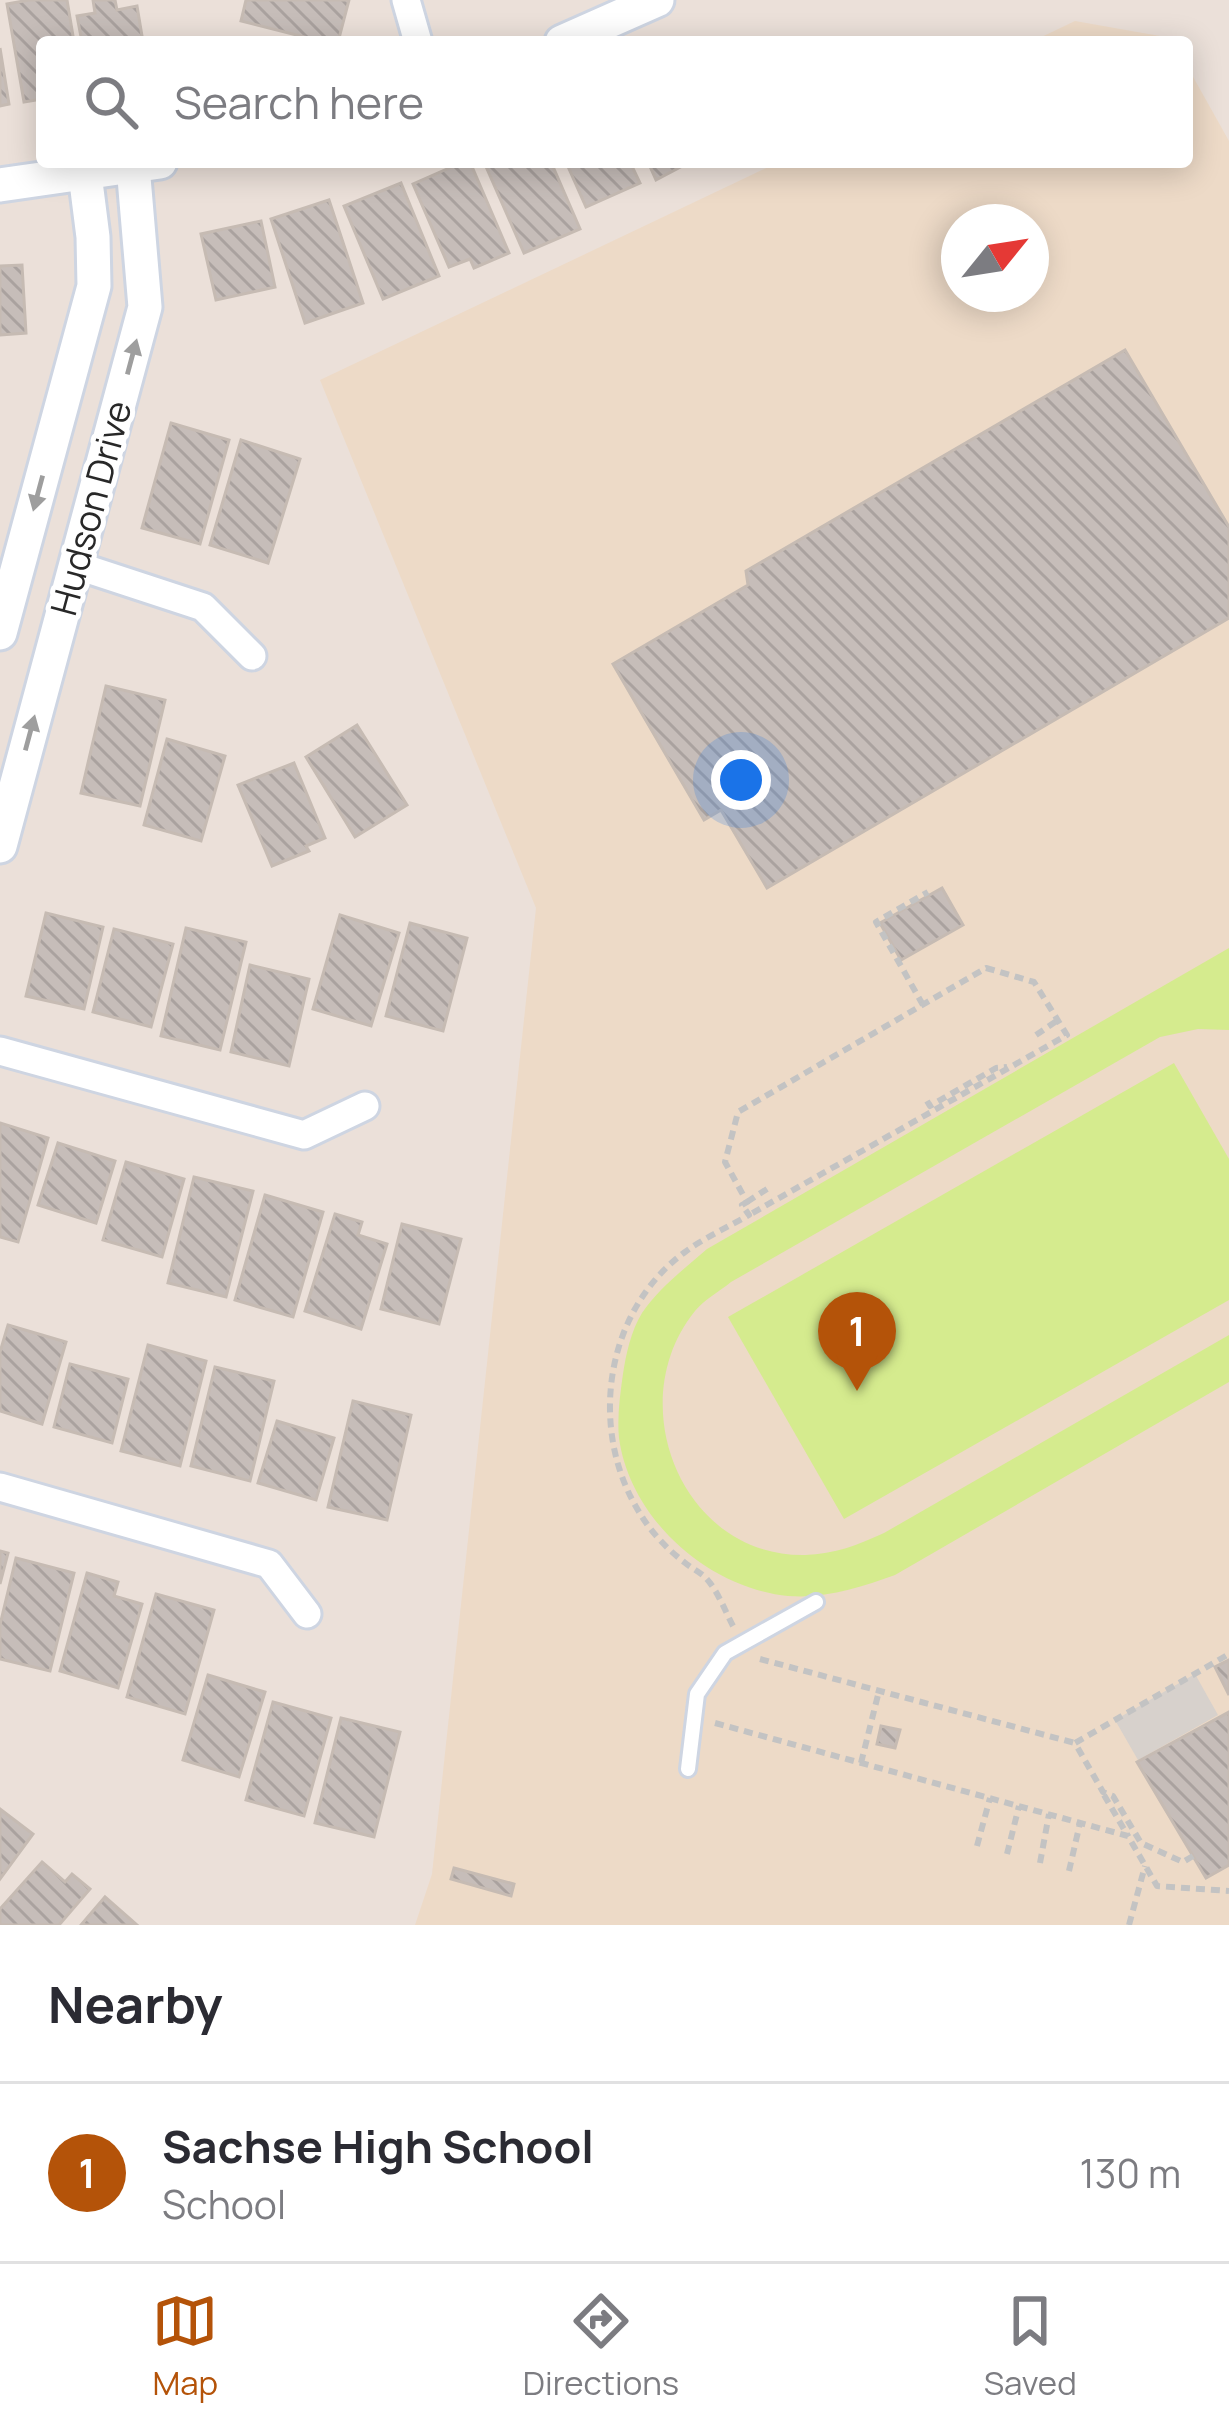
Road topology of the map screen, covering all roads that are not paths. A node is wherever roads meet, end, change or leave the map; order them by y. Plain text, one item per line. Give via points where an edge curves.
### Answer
1 (406, 0) edge
2 (657, 0) edge
3 (416, 36) edge
4 (576, 36) edge
5 (122, 168) edge
6 (147, 168) edge
7 (85, 174) junction
8 (0, 185) edge
9 (75, 565) junction
10 (0, 633) edge
11 (252, 656) dead end
12 (0, 846) edge
13 (0, 1052) edge
14 (365, 1106) dead end
15 (0, 1487) edge
16 (816, 1602) dead end
17 (308, 1614) dead end
18 (688, 1769) dead end

1 - 3 street
2 - 4 street
5 - 7 street
9 -> 6 street, Hudson Drive via 145,307
7 - 8 street
7 -> 10 street, Hudson Drive via 94,286
9 - 11 street via 203,607
12 -> 9 street, Hudson Drive
13 - 14 street via 304,1135
15 - 17 street via 269,1564
16 - 18 lane via 725,1653 697,1694

